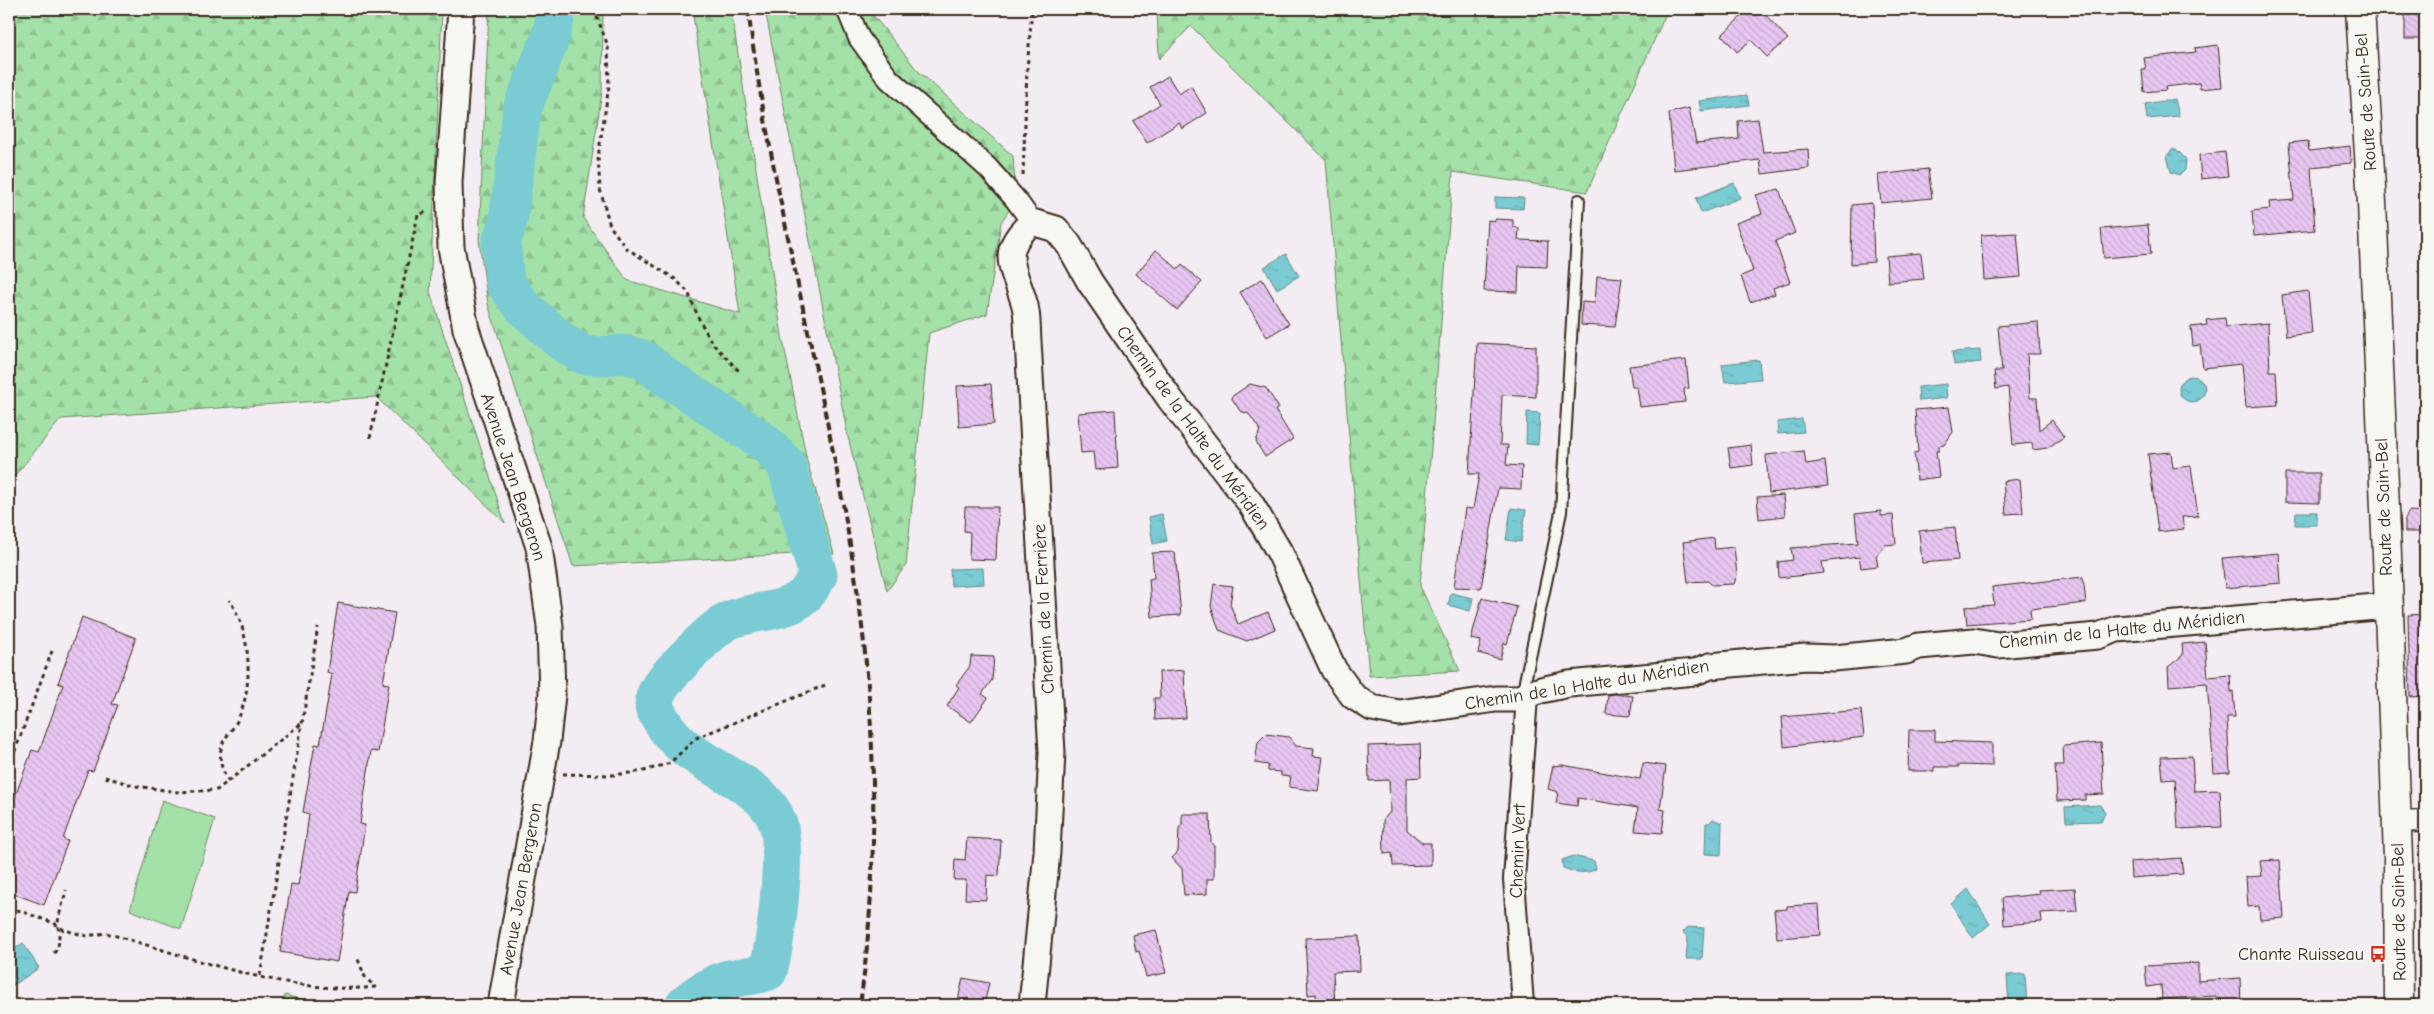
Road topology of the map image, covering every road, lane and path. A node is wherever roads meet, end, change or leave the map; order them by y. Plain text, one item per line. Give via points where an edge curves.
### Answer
1 (461, 9) edge
2 (594, 9) edge
3 (846, 9) edge
4 (1032, 9) edge
5 (2360, 9) edge
6 (1024, 184) dead end
7 (1579, 200) dead end
8 (428, 212) dead end
9 (1032, 222) junction
10 (739, 371) dead end
11 (370, 438) dead end
12 (229, 600) dead end
13 (2388, 606) junction
14 (318, 627) dead end
15 (52, 651) dead end
16 (828, 684) dead end
17 (1526, 697) junction
18 (302, 723) junction
19 (9, 767) edge
20 (541, 769) junction
21 (105, 776) dead end
22 (229, 782) junction
23 (2425, 821) edge
24 (2397, 822) junction
25 (66, 890) dead end
26 (9, 907) edge
27 (58, 926) junction
28 (54, 953) dead end
29 (357, 957) dead end
30 (260, 976) junction
31 (500, 1005) edge
32 (1032, 1005) edge
33 (1523, 1005) edge
34 (2399, 1005) edge

1 - 20 street, Avenue Jean Bergeron via 449,183 452,247 466,329 539,547 550,626 552,695
2 - 10 path via 608,46 609,86 598,157 600,190 610,226 626,248 688,292 712,343
3 - 9 street via 859,38 889,80 988,168
4 - 6 path via 1026,80
5 - 13 main road, Route de Sain-Bel via 2372,203
7 - 17 lane via 1561,512 1525,681
8 - 11 path via 418,215
9 - 17 street, Chemin de la Halte du Méridien via 1056,229 1069,245 1090,282 1164,391 1251,504 1280,553 1334,670 1353,696 1372,708 1399,713
9 - 32 street, Chemin de la Ferrière via 1014,240 1011,253 1014,276 1025,304 1052,752 1047,852
12 - 22 path via 244,629 248,690 238,719 221,747 221,766
13 - 17 street, Chemin de la Halte du Méridien via 2117,629 2098,636 1998,645 1974,641 1834,658 1806,657 1710,666 1695,672 1569,684 1540,690
13 - 24 main road, Route de Sain-Bel
14 - 18 path
15 - 19 path
16 - 20 path via 696,738 670,763 614,776 578,776
17 - 33 street, Chemin Vert via 1514,879
18 - 22 path
18 - 30 path
20 - 31 street, Avenue Jean Bergeron
21 - 22 path via 136,786 178,792 217,790
23 - 24 street
24 - 34 main road, Route de Sain-Bel
25 - 27 path
26 - 27 path
27 - 28 path via 60,932
27 - 30 path via 87,936 106,933
29 - 30 path via 365,977 376,987 350,990 312,987

